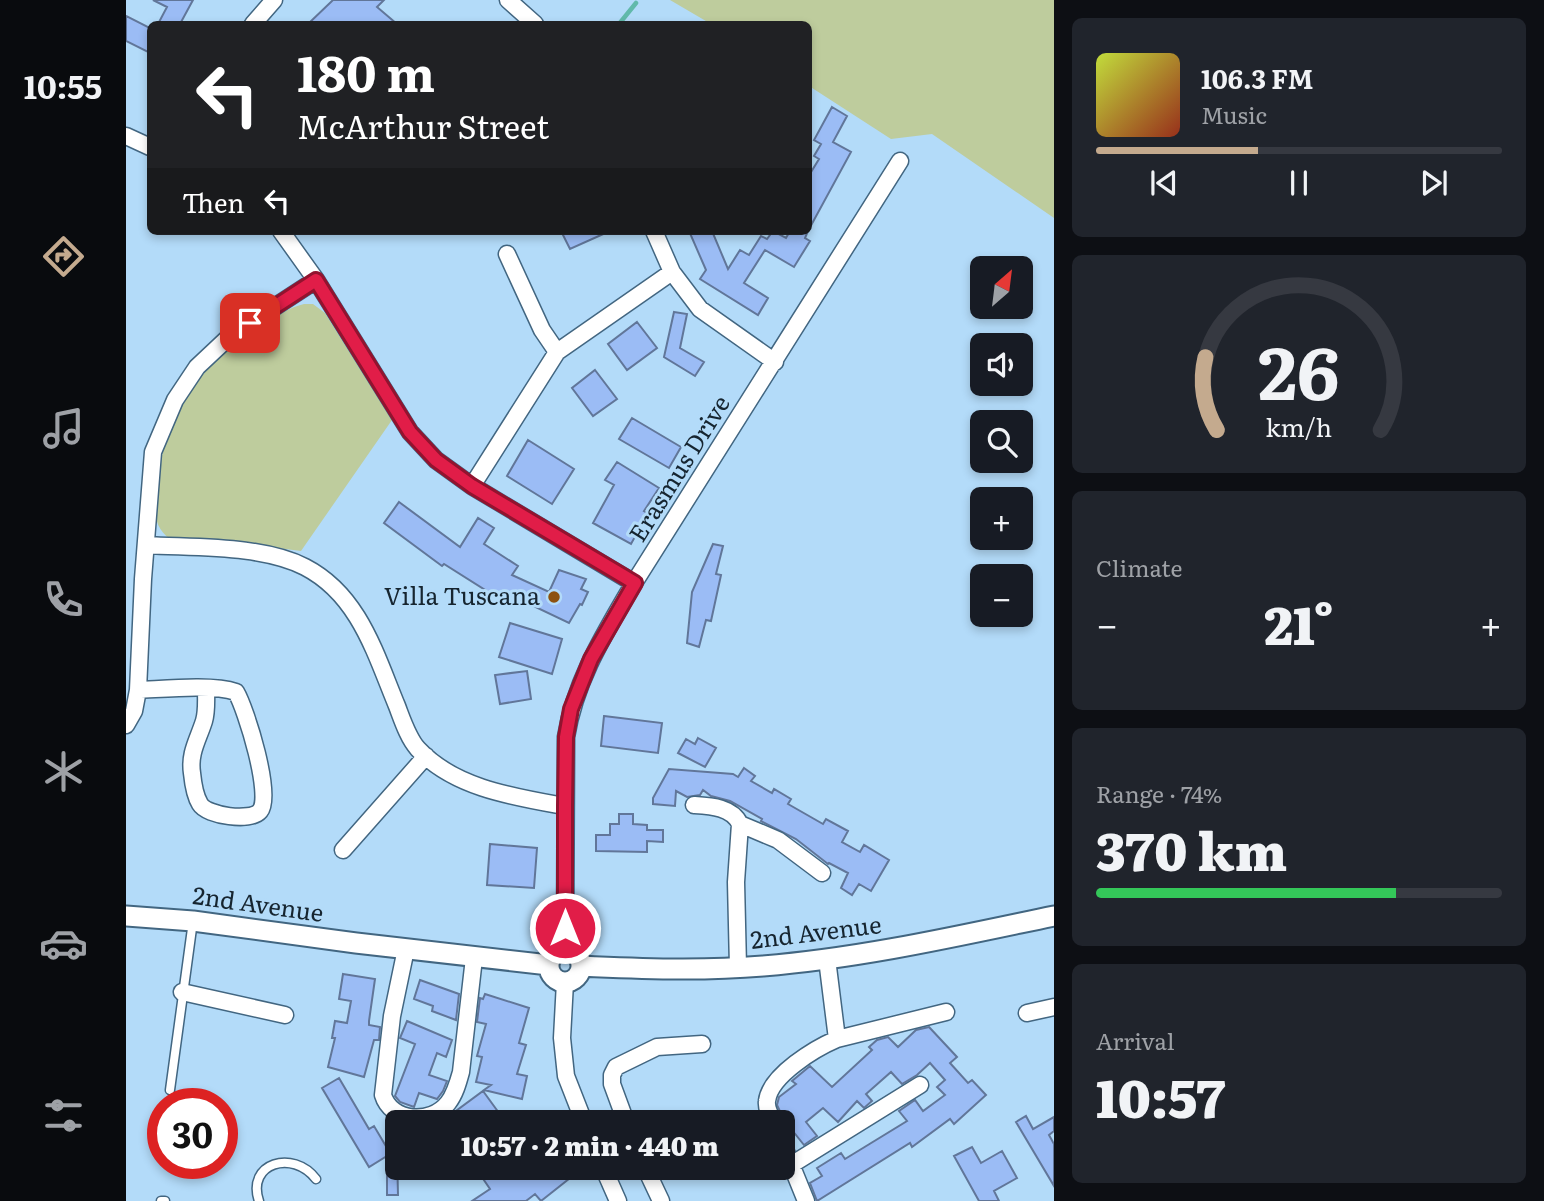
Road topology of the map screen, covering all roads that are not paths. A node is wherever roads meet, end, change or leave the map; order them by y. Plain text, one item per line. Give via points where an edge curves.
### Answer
1 (274, 0) edge
2 (509, 0) edge
3 (256, 21) edge
4 (532, 21) edge
5 (126, 136) edge
6 (147, 146) edge
7 (900, 161) dead end
8 (284, 235) edge
9 (656, 235) edge
10 (507, 254) dead end
11 (672, 271) junction
12 (316, 280) junction
13 (557, 352) junction
14 (775, 362) junction
15 (472, 486) junction
16 (147, 545) junction
17 (635, 583) junction
18 (206, 689) junction
19 (138, 690) junction
20 (126, 725) edge
21 (426, 756) junction
22 (694, 805) dead end
23 (565, 806) junction
24 (740, 824) junction
25 (342, 850) dead end
26 (822, 873) dead end
27 (126, 916) edge
28 (1054, 916) edge
29 (193, 921) junction
30 (406, 950) junction
31 (565, 950) junction
32 (474, 958) junction
33 (827, 959) junction
34 (549, 965) junction
35 (581, 967) junction
36 (738, 967) junction
37 (565, 982) junction
38 (182, 992) junction
39 (1054, 1007) edge
40 (946, 1013) dead end
41 (1027, 1013) dead end
42 (285, 1015) dead end
43 (837, 1039) junction
44 (702, 1044) dead end
45 (920, 1085) dead end
46 (170, 1088) edge
47 (579, 1110) edge
48 (622, 1110) edge
49 (768, 1110) edge
50 (795, 1163) edge
51 (795, 1175) edge
52 (316, 1179) dead end
53 (609, 1180) edge
54 (651, 1180) edge
55 (258, 1201) edge
56 (618, 1201) edge
57 (661, 1201) edge
58 (806, 1201) edge

1 - 3 street
2 - 4 street
5 - 6 street
7 - 14 street, Erasmus Drive
8 - 12 street
9 - 11 street
10 - 13 street
11 - 13 street
11 - 14 street via 701,309
12 - 15 street via 410,432 436,460
12 - 16 street via 230,337 197,367 153,452
13 - 15 street
14 - 17 street, Erasmus Drive
15 - 17 street
16 - 19 street
16 - 21 street via 259,553 307,568 339,593 365,626 405,724
17 - 23 street, Erasmus Drive via 591,659 571,709
18 - 18 street via 204,723 190,759 199,802 210,811 254,817 265,798 240,699 236,692
18 - 19 street
19 - 20 street
21 - 23 street via 457,778 478,786
21 - 25 street
22 - 24 street via 724,810
23 - 31 street, Erasmus Drive
24 - 26 street via 778,840
24 - 36 street
27 - 29 street, 2nd Avenue
28 - 33 street, 2nd Avenue
29 - 30 street, 2nd Avenue
29 - 38 lane
30 - 32 street, 2nd Avenue
30 - 32 street via 383,1095 386,1105 414,1118 440,1111 456,1090
31 - 34 street via 553,955
31 - 35 street via 578,956
32 - 34 street, 2nd Avenue
33 - 36 street, 2nd Avenue
33 - 43 street
34 - 37 street via 552,975
35 - 36 street, 2nd Avenue
35 - 37 street via 578,976
37 - 47 street via 562,1038 566,1076
38 - 42 street
38 - 46 lane
39 - 41 street
40 - 43 street
43 - 49 street via 817,1048 773,1086
44 - 48 street via 657,1047 616,1067 612,1084
45 - 50 street
51 - 58 street
52 - 55 lane via 308,1168 296,1163 270,1166 256,1185
53 - 56 street
54 - 57 street

